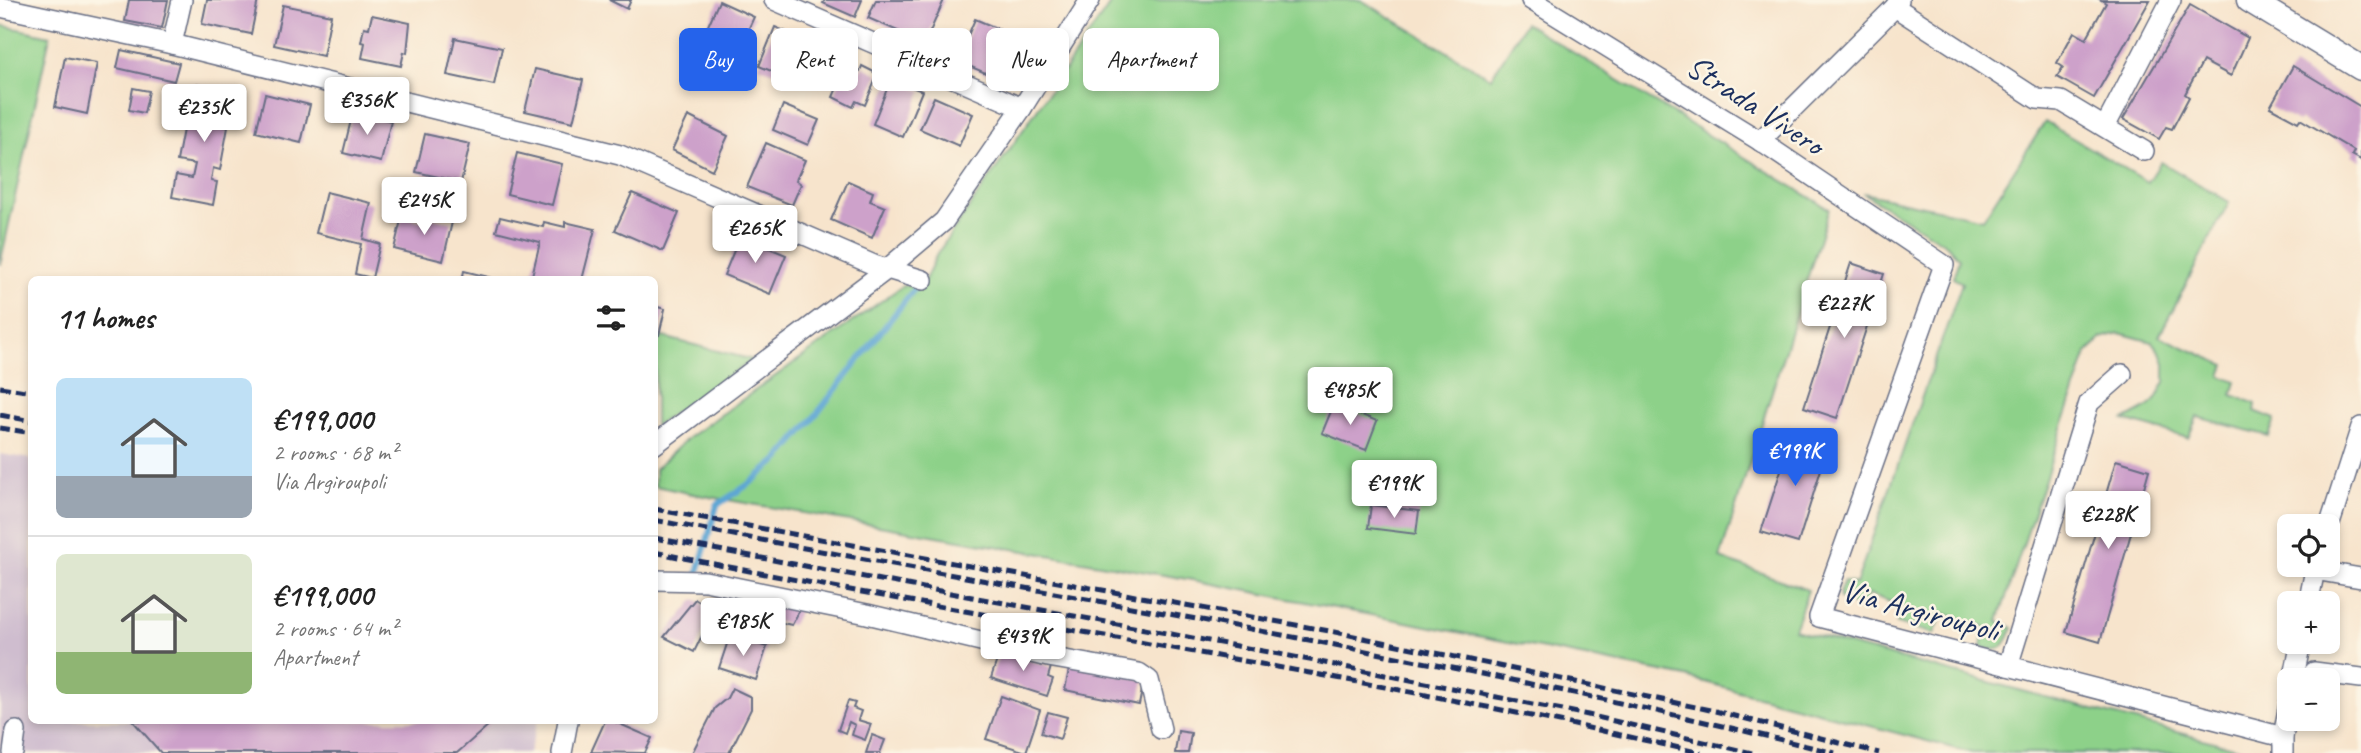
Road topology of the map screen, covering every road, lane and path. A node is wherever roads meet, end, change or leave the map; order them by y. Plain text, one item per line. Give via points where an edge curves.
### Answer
1 (182, 0) edge
2 (774, 0) edge
3 (1090, 0) edge
4 (1531, 0) edge
5 (2171, 0) edge
6 (2249, 0) edge
7 (1897, 4) edge
8 (0, 6) edge
9 (173, 44) junction
10 (2361, 68) edge
11 (1022, 108) junction
12 (2105, 127) junction
13 (1760, 141) junction
14 (2144, 151) dead end
15 (1944, 265) joint
16 (886, 270) junction
17 (923, 280) dead end
18 (2122, 374) dead end
19 (2361, 427) edge
20 (658, 442) edge
21 (2333, 514) edge
22 (2340, 573) edge
23 (2361, 578) edge
24 (658, 580) edge
25 (2008, 666) junction
26 (2340, 675) edge
27 (2361, 678) edge
28 (567, 724) edge
29 (1160, 729) dead end
30 (16, 731) dead end
31 (2283, 745) edge
32 (13, 753) edge
33 (562, 753) edge

1 - 9 street
2 - 11 street
3 - 11 street
4 - 13 street, Strada Vivero
5 - 12 street
6 - 10 main road
7 - 12 street via 2037,99 2061,101
7 - 13 street
8 - 9 street
9 - 16 street via 620,155
11 - 16 street via 944,221
12 - 14 street
13 - 15 street, Strada Vivero
15 - 25 street, Via Argiroupoli via 1819,617
16 - 17 street
16 - 20 street
18 - 25 street via 2089,403
19 - 21 street
22 - 23 street
24 - 29 street via 705,581 1139,673 1149,680
25 - 31 street, Via Argiroupoli
26 - 27 street
28 - 33 street
30 - 32 street

